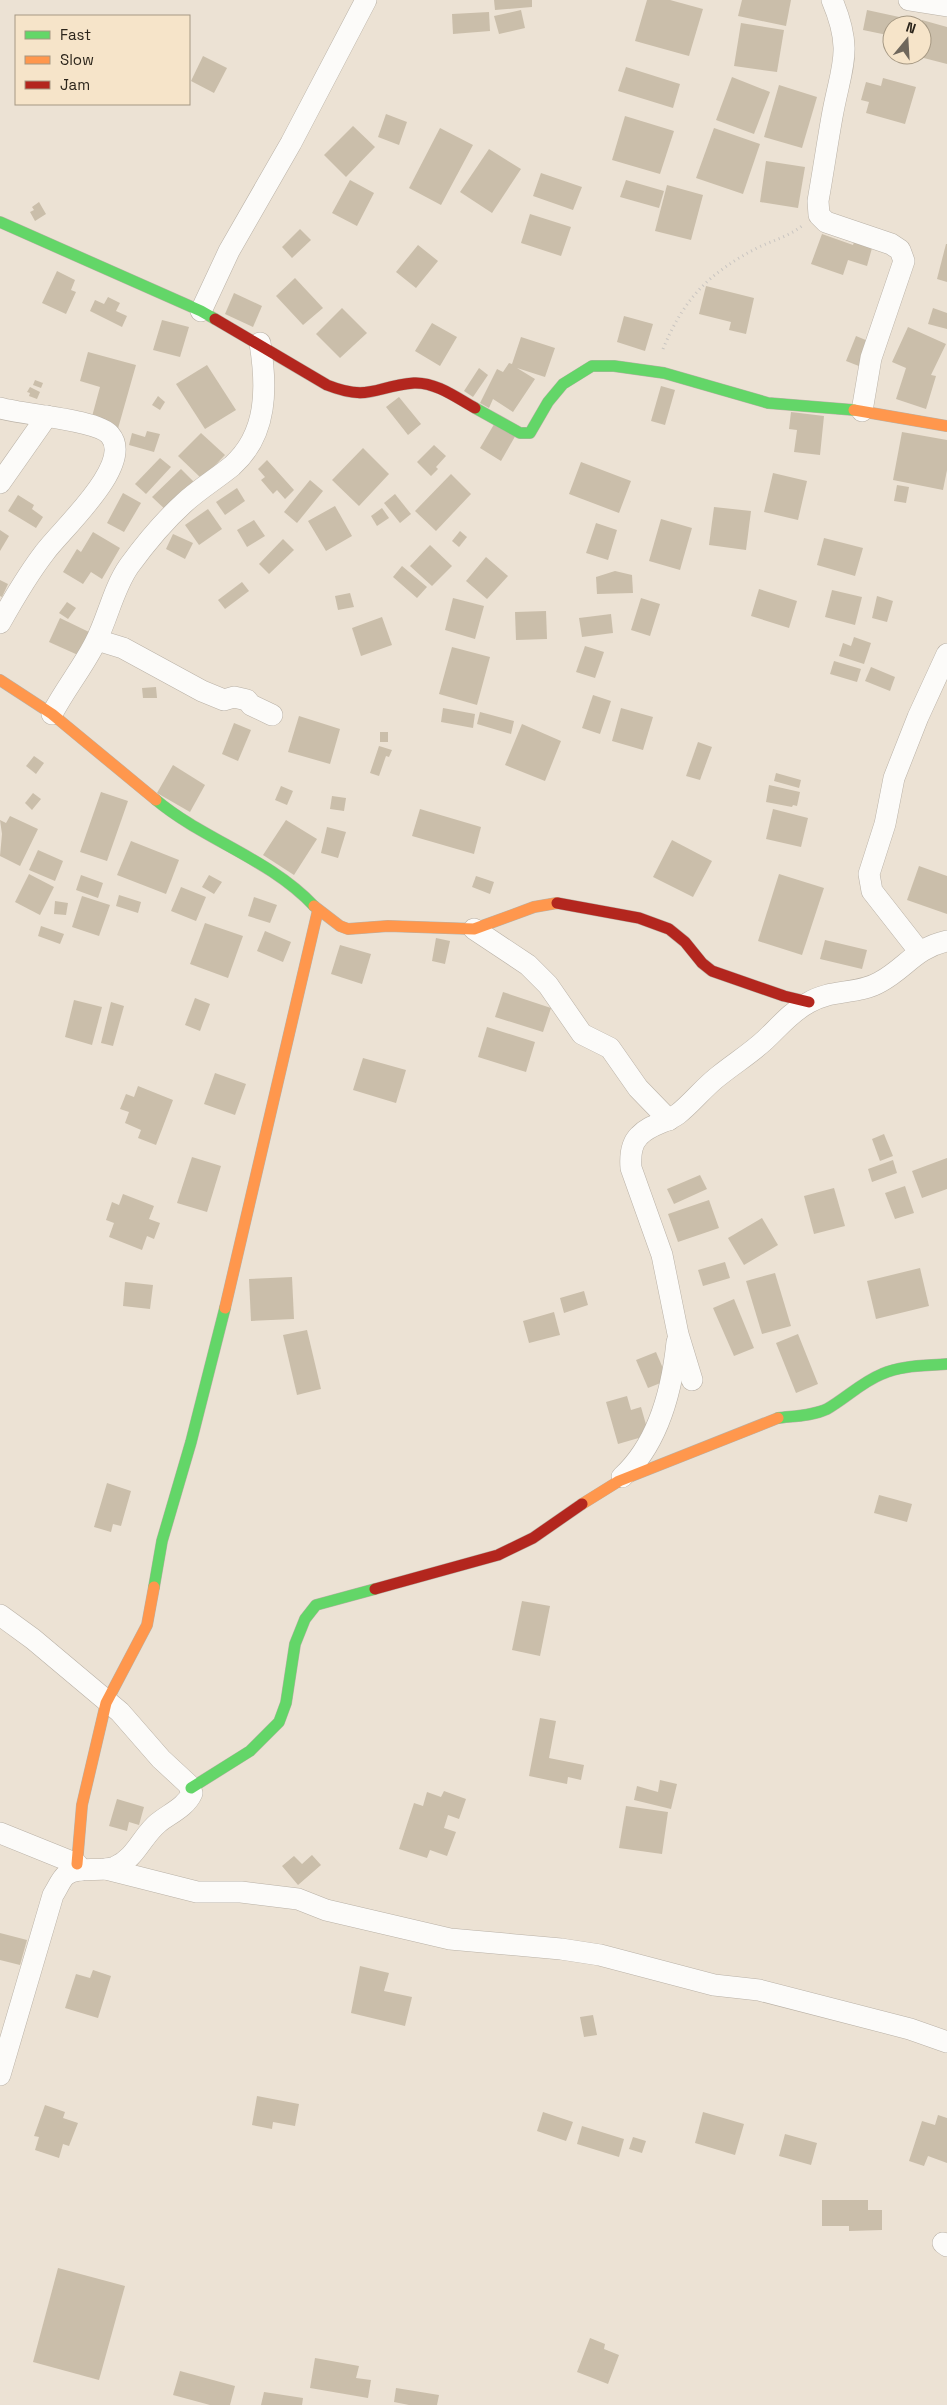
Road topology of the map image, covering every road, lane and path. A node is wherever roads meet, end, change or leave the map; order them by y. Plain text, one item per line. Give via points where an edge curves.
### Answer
1 (366, 0) edge
2 (832, 0) edge
3 (909, 0) edge
4 (947, 6) edge
5 (818, 210) junction
6 (0, 222) edge
7 (201, 311) junction
8 (260, 343) junction
9 (655, 372) junction
10 (0, 408) edge
11 (862, 411) junction
12 (47, 416) junction
13 (947, 426) edge
14 (0, 483) edge
15 (0, 623) edge
16 (97, 640) junction
17 (947, 654) edge
18 (0, 680) edge
19 (52, 714) junction
20 (272, 715) dead end
21 (318, 910) junction
22 (474, 929) junction
23 (947, 941) edge
24 (919, 951) junction
25 (809, 1002) junction
26 (669, 1120) junction
27 (678, 1334) junction
28 (947, 1364) edge
29 (692, 1380) dead end
30 (618, 1481) junction
31 (0, 1615) edge
32 (106, 1703) junction
33 (191, 1788) junction
34 (0, 1832) edge
35 (79, 1867) junction
36 (106, 1869) junction
37 (947, 2042) edge
38 (0, 2075) edge

1 - 7 street via 291,143 228,251
2 - 5 street via 844,31 845,62
3 - 4 street
5 - 9 path via 794,232 728,265 692,295 669,336
5 - 11 street via 826,222 891,244 903,256 903,266 871,358
6 - 7 street
7 - 8 street
8 - 9 street via 327,385 347,393 366,394 415,384 438,388 525,434 530,433 563,384 592,366
8 - 16 street via 265,375 260,426 233,465 185,502 137,557 118,587
9 - 11 street via 768,402
10 - 12 street
11 - 13 street
12 - 14 street
12 - 15 street via 103,430 110,435 115,446 114,458 100,490 46,550 24,580
16 - 19 street
16 - 20 street via 123,648 202,691 224,700 234,697 247,700
17 - 24 street via 894,778 885,824 869,874 872,891
18 - 19 street
19 - 21 street via 174,815 273,873 302,893
21 - 22 street via 332,922 348,929 388,926
21 - 32 street via 219,1334 162,1541 147,1625
22 - 25 street via 534,906 559,903 639,918 678,935 712,971
22 - 26 street via 528,965 548,985 582,1034 610,1048 638,1088
23 - 24 street
24 - 25 street via 877,984 827,994
25 - 26 street
26 - 27 street via 639,1135 630,1161 662,1254
27 - 29 street
27 - 30 street via 674,1373 657,1424 641,1457
28 - 30 street via 901,1368 884,1373 826,1409 773,1419
30 - 33 street via 516,1548 316,1605 308,1613 296,1639 290,1693 279,1721 267,1738
31 - 32 street
32 - 33 street via 120,1712
32 - 35 street via 82,1805
33 - 36 street via 190,1798 153,1827 135,1852 115,1867
34 - 35 street
35 - 36 street
35 - 38 street via 66,1875 53,1895
36 - 37 street via 197,1892 241,1892 298,1899 326,1910 450,1939 600,1955 714,1985 759,1990 910,2029

